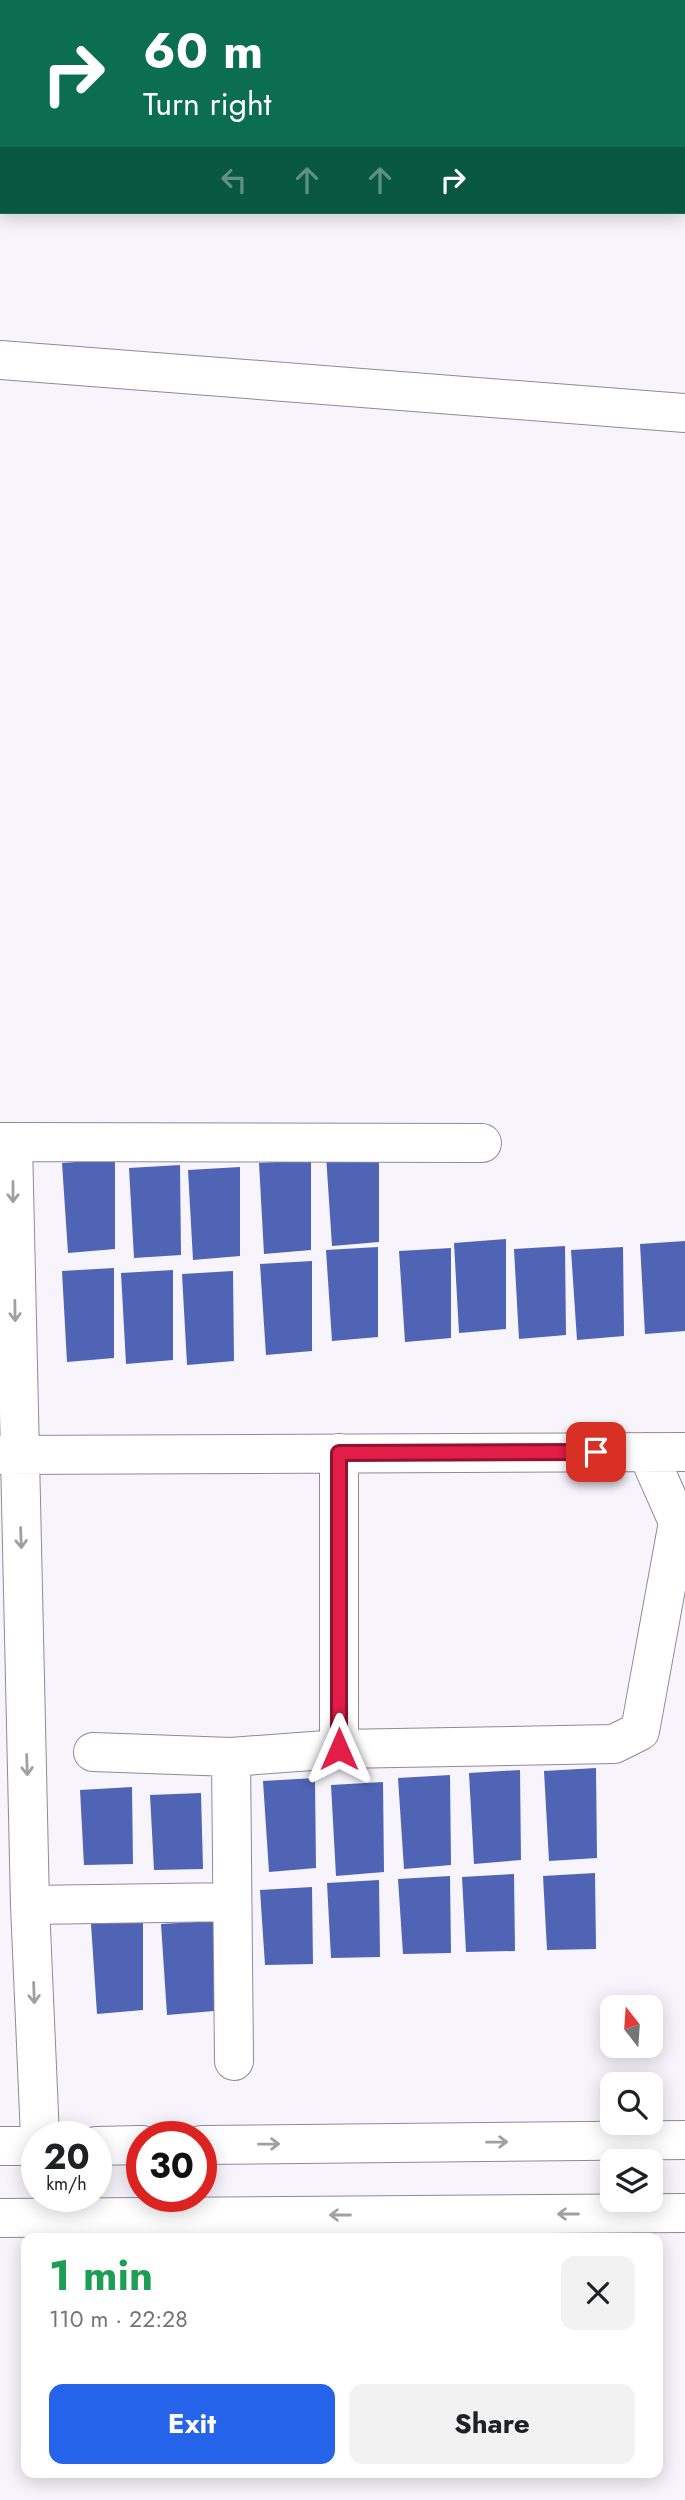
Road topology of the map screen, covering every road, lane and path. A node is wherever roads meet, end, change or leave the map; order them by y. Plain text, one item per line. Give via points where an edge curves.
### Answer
1 (0, 360) edge
2 (685, 413) edge
3 (6, 1142) edge
4 (482, 1143) dead end
5 (7, 1243) edge
6 (647, 1452) junction
7 (685, 1452) edge
8 (339, 1453) junction
9 (10, 1455) edge
10 (339, 1749) junction
11 (93, 1752) dead end
12 (231, 1757) junction
13 (14, 1803) edge
14 (231, 1902) junction
15 (30, 1905) junction
16 (234, 2061) dead end
17 (39, 2121) edge
18 (685, 2140) edge
19 (217, 2145) edge
20 (0, 2146) edge
21 (21, 2146) edge
22 (685, 2213) edge
23 (0, 2218) edge

1 - 2 street
3 - 4 street
3 -> 5 street
5 -> 9 street
6 - 7 street
6 - 8 street
6 - 10 street via 678,1522 640,1731 614,1744
8 - 9 street
8 - 10 street
9 -> 13 street
10 - 12 street
11 - 12 street
12 - 14 street
13 - 15 street
14 - 15 street
14 - 16 street
15 -> 17 street
19 -> 18 street
20 - 21 street
22 -> 23 street

